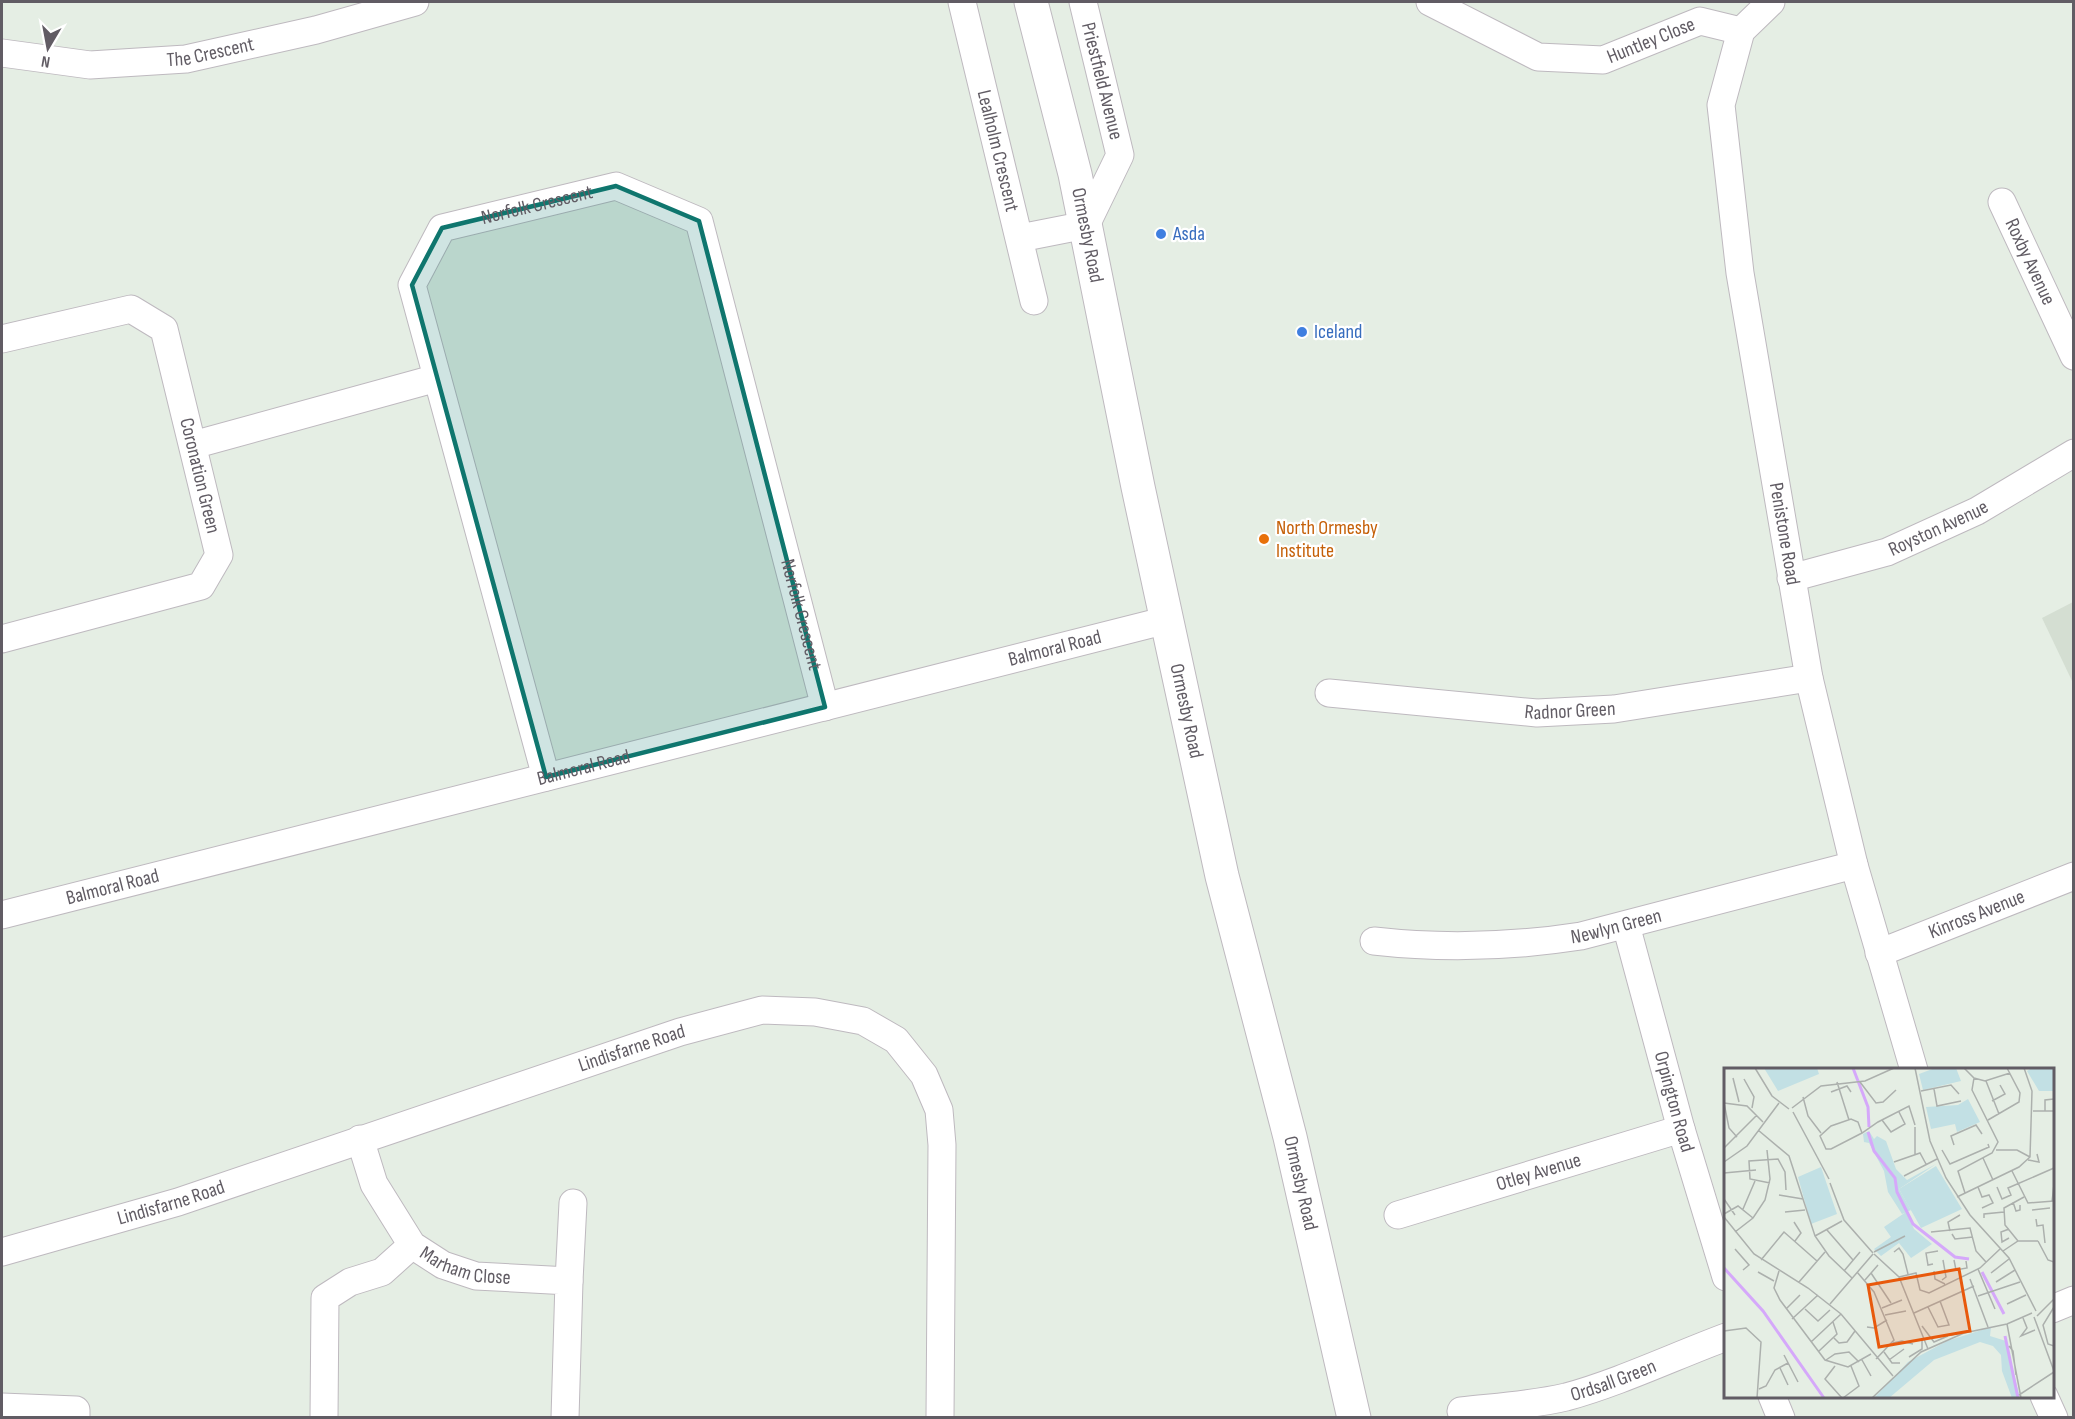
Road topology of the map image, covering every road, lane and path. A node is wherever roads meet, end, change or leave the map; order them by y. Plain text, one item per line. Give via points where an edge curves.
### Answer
1 (415, 2) edge
2 (962, 2) edge
3 (1031, 2) edge
4 (1083, 2) edge
5 (1430, 2) edge
6 (1771, 2) edge
7 (1741, 31) junction
8 (2, 53) edge
9 (2002, 202) dead end
10 (1086, 225) junction
11 (1020, 238) junction
12 (1034, 301) dead end
13 (2, 339) edge
14 (2073, 356) edge
15 (437, 378) junction
16 (194, 446) junction
17 (2073, 453) edge
18 (1791, 578) junction
19 (1167, 620) junction
20 (2, 639) edge
21 (1809, 678) junction
22 (1329, 693) dead end
23 (825, 707) junction
24 (546, 777) junction
25 (1854, 865) junction
26 (2073, 876) edge
27 (2, 915) edge
28 (1626, 925) junction
29 (1374, 941) dead end
30 (1879, 953) junction
31 (1913, 1068) edge
32 (1681, 1129) junction
33 (360, 1139) junction
34 (573, 1203) dead end
35 (1398, 1215) dead end
36 (412, 1245) junction
37 (2, 1252) edge
38 (1724, 1274) edge
39 (569, 1281) junction
40 (2073, 1300) edge
41 (2054, 1308) edge
42 (1724, 1336) edge
43 (1773, 1398) edge
44 (2045, 1398) edge
45 (2, 1407) edge
46 (1461, 1411) dead end
47 (940, 1415) edge
48 (76, 1418) edge
49 (324, 1418) edge
50 (565, 1418) edge
51 (1354, 1418) edge
52 (1781, 1418) edge
53 (2054, 1418) edge

1 - 8 street, The Crescent via 316,30 186,59 90,65
2 - 11 street, Lealholm Crescent
3 - 10 street, Ormesby Road
4 - 10 street, Priestfield Avenue via 1120,155
5 - 7 street, Huntley Close via 1538,57 1603,60 1700,21
6 - 7 street
7 - 18 street, Penistone Road via 1721,105 1740,273
9 - 14 street, Roxby Avenue
10 - 11 street
10 - 19 street, Ormesby Road
11 - 12 street, Lealholm Crescent
13 - 16 street, Coronation Green via 131,309 164,329
15 - 16 street
15 - 23 street, Norfolk Crescent via 412,285 442,228 616,186 699,221
15 - 24 street, Norfolk Crescent
16 - 20 street, Coronation Green via 219,555 201,586
17 - 18 street, Royston Avenue via 1977,511 1887,552
18 - 21 street, Penistone Road
19 - 23 street, Balmoral Road
19 - 51 street, Ormesby Road via 1222,876 1292,1148
21 - 22 street, Radnor Green via 1614,709 1537,713
21 - 25 street, Penistone Road
23 - 24 street, Balmoral Road
24 - 27 street, Balmoral Road
25 - 28 street, Newlyn Green
25 - 30 street, Penistone Road
26 - 30 street, Kinross Avenue
28 - 29 street, Newlyn Green via 1581,936 1490,947
28 - 32 street, Orpington Road
30 - 31 street, Penistone Road
32 - 35 street, Otley Avenue
32 - 38 street, Orpington Road
33 - 36 street, Marham Close via 374,1184
33 - 37 street, Lindisfarne Road via 178,1202
33 - 47 street, Lindisfarne Road via 680,1032 762,1010 815,1012 863,1021 896,1040 924,1075 939,1110
34 - 39 street
36 - 39 street, Marham Close via 443,1265 476,1276
36 - 49 street via 382,1272 350,1282 325,1298
39 - 50 street
40 - 41 street
42 - 46 street, Ordsall Green via 1567,1396
43 - 52 street
44 - 53 street
45 - 48 street via 76,1410

